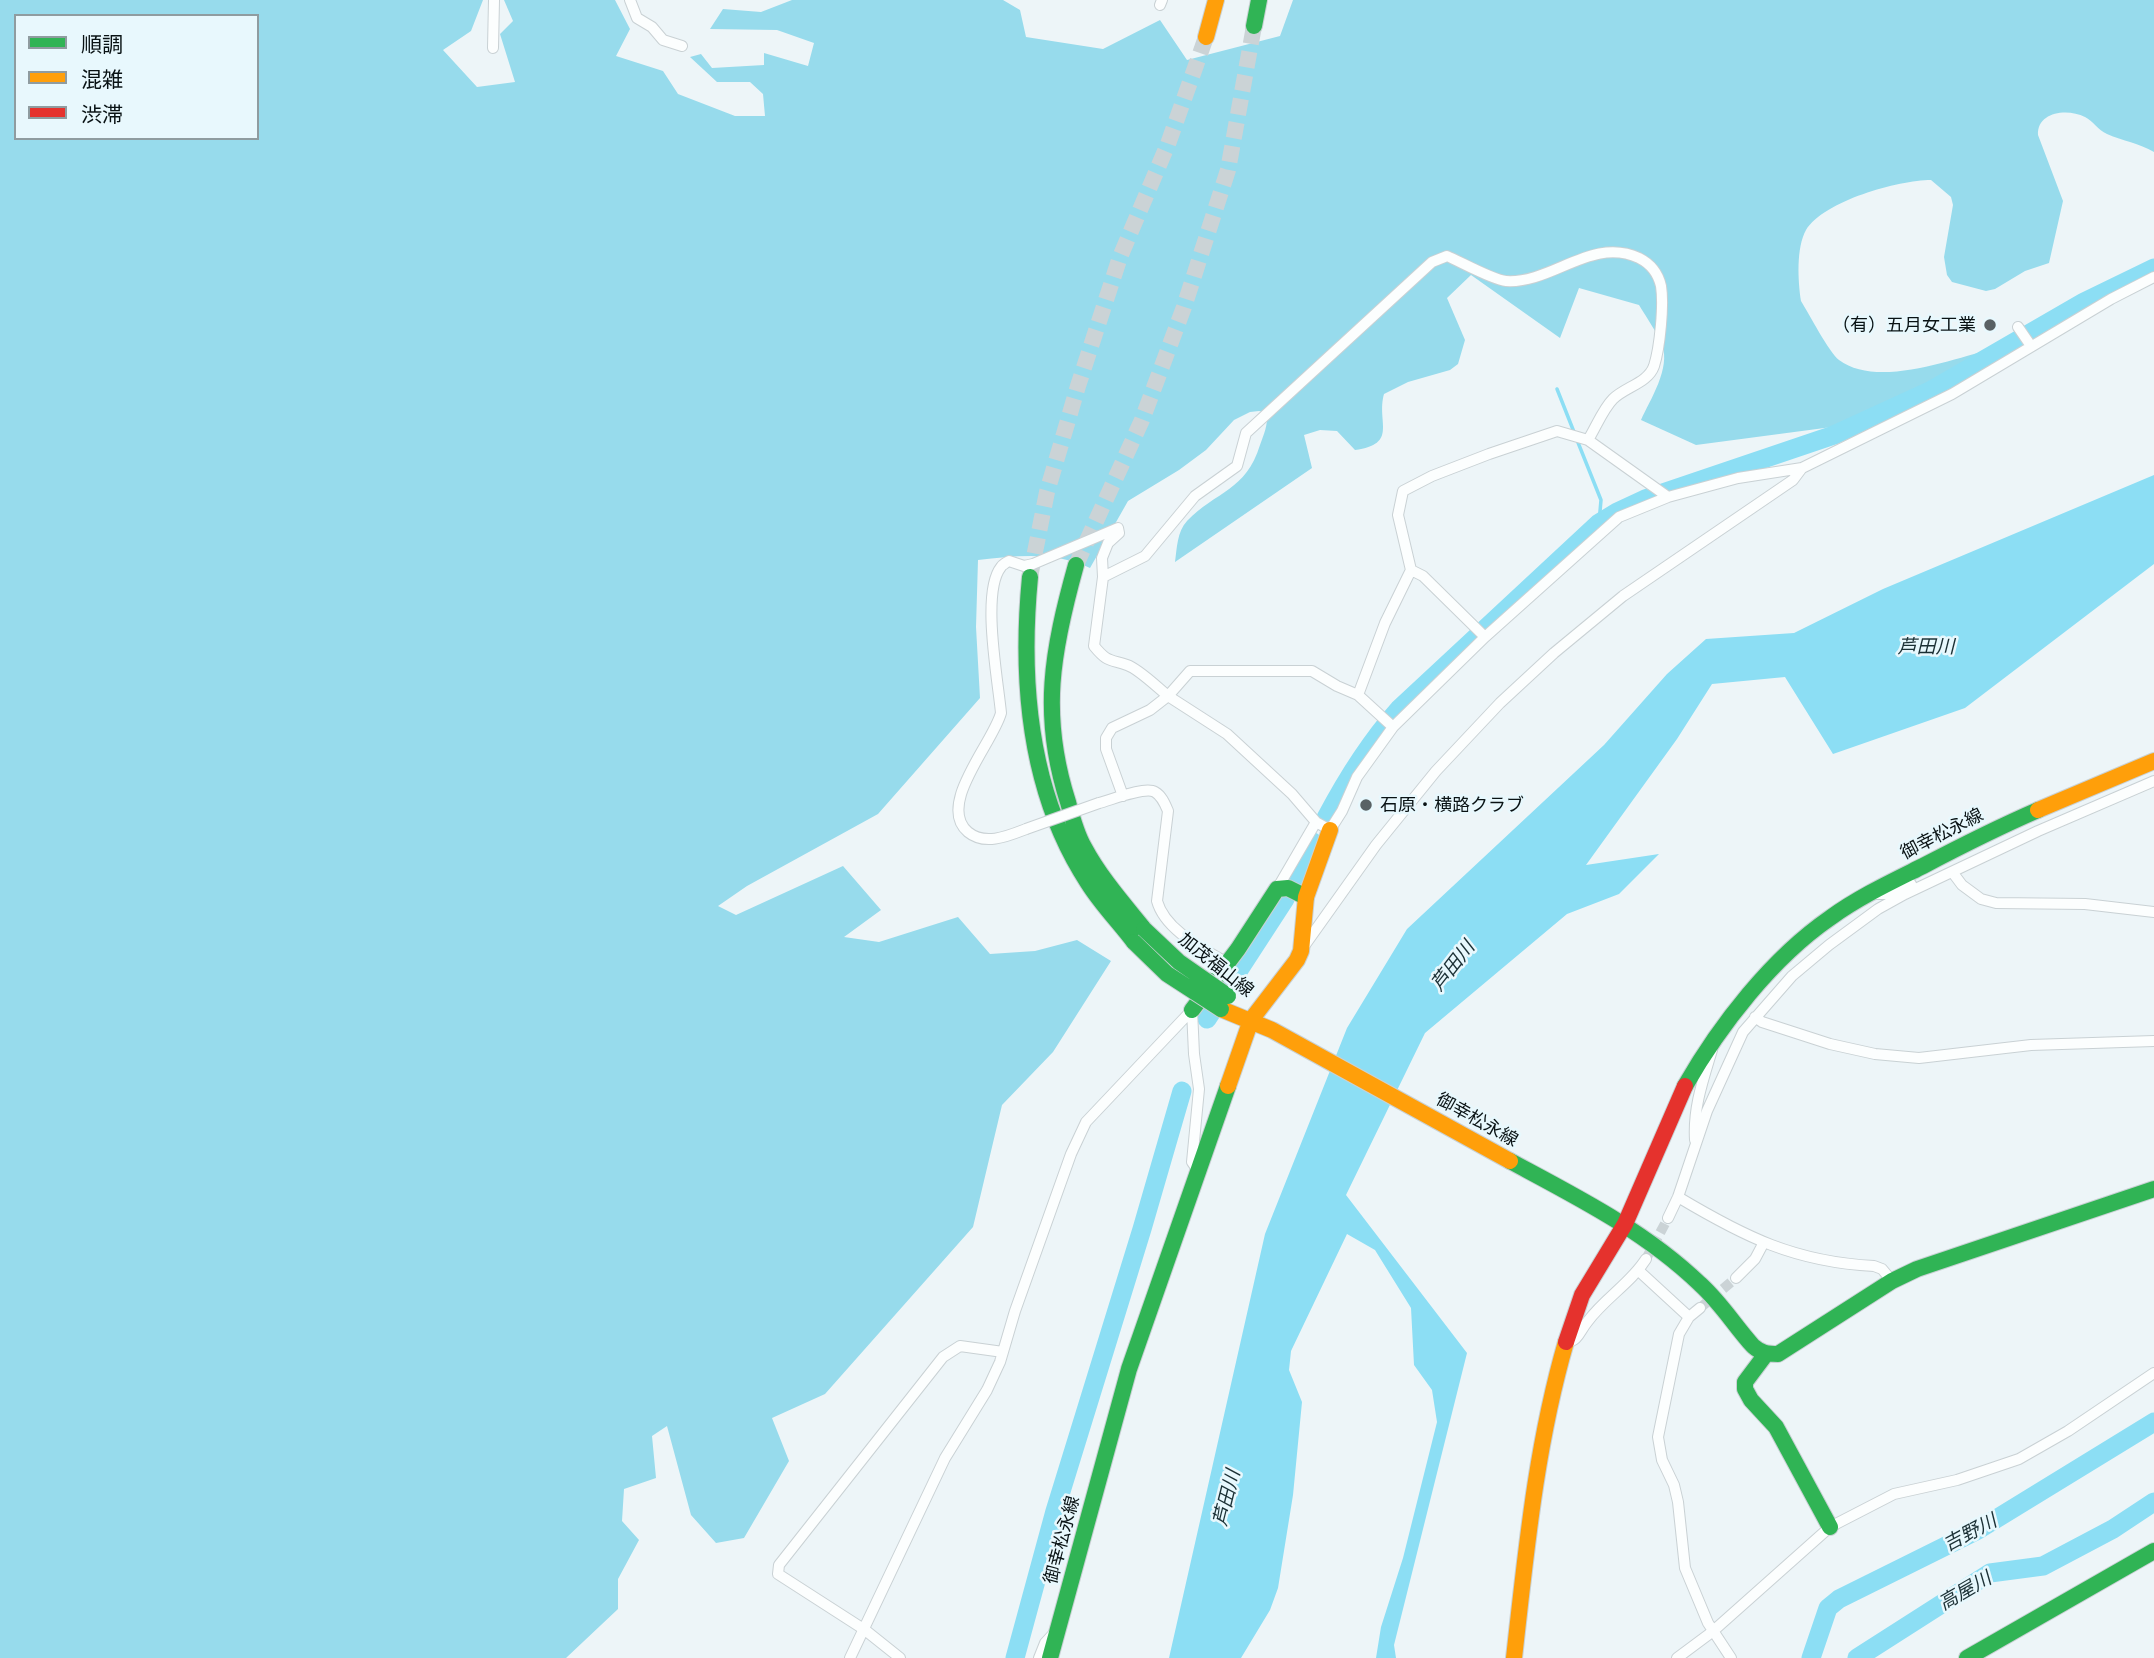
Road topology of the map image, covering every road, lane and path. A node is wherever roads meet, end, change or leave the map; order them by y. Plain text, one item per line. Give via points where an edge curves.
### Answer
1 (494, 0) edge
2 (630, 0) edge
3 (1216, 0) edge
4 (1259, 0) edge
5 (1254, 26) tunnel mouth
6 (1206, 37) tunnel mouth
7 (682, 46) dead end
8 (493, 48) dead end
9 (2154, 277) edge
10 (2018, 327) dead end
11 (2031, 346) junction
12 (1580, 438) junction
13 (1802, 468) junction
14 (1668, 497) junction
15 (1076, 565) tunnel mouth
16 (1411, 570) junction
17 (1030, 577) tunnel mouth
18 (1103, 577) junction
19 (1485, 637) junction
20 (1358, 695) junction
21 (1168, 696) junction
22 (1389, 724) junction
23 (2154, 761) edge
24 (2154, 781) edge
25 (1123, 796) junction
26 (1323, 826) junction
27 (1949, 874) junction
28 (1277, 889) junction
29 (1867, 894) junction
30 (1306, 897) junction
31 (2154, 912) edge
32 (1139, 935) junction
33 (1301, 951) junction
34 (1227, 963) junction
35 (1192, 1010) junction
36 (1755, 1017) junction
37 (1251, 1020) junction
38 (1718, 1031) junction
39 (2154, 1041) edge
40 (1696, 1146) junction
41 (1199, 1172) junction
42 (2154, 1189) edge
43 (1678, 1197) junction
44 (1668, 1218) tunnel mouth
45 (1625, 1224) junction
46 (1763, 1244) junction
47 (1646, 1259) tunnel mouth
48 (1639, 1271) junction
49 (1736, 1278) tunnel mouth
50 (1892, 1281) junction
51 (1700, 1308) tunnel mouth
52 (1689, 1317) junction
53 (1565, 1343) junction
54 (1003, 1352) junction
55 (1766, 1354) junction
56 (2154, 1373) edge
57 (1830, 1527) junction
58 (2154, 1551) edge
59 (865, 1630) junction
60 (1058, 1630) junction
61 (1714, 1634) junction
62 (850, 1658) edge
63 (900, 1658) edge
64 (1039, 1658) edge
65 (1051, 1658) edge
66 (1514, 1658) edge
67 (1677, 1658) edge
68 (1731, 1658) edge
69 (1967, 1658) edge

1 - 8 street
2 - 7 street via 637,18 663,40
3 - 6 main road
4 - 5 main road
9 - 11 street
10 - 11 street
11 - 13 street via 1952,394
12 - 14 street
12 - 16 street via 1557,431 1542,435 1404,491 1398,515
12 - 18 street via 1620,392 1640,382 1653,368 1662,314 1657,273 1625,252 1605,252 1531,279 1504,281 1447,256 1432,262 1246,433 1237,466 1195,496 1145,556
13 - 14 street via 1738,478
13 - 33 street via 1793,480 1623,596 1500,703 1436,771
14 - 19 street via 1619,517
15 - 32 main road, 加茂福山線 via 1053,658 1049,698 1053,747 1083,845
16 - 19 street via 1423,576
16 - 20 street
17 - 32 main road, 加茂福山線 via 1026,676 1049,796 1066,843 1088,882
18 - 21 street via 1094,646 1103,657 1128,665
18 - 25 street, bridge via 1102,558 1118,528 1033,565 1009,561 1001,567 991,608 1001,713 964,785 958,811 960,822 975,838 989,839
19 - 22 street
20 - 21 street via 1305,670 1190,671
20 - 22 street
21 - 25 street via 1112,728 1106,738
21 - 26 street via 1227,734
22 - 26 street via 1342,811
23 - 29 main road, 御幸松永線 via 2001,826
24 - 27 street
25 - 34 street via 1147,789 1164,800 1168,811 1157,901 1161,914
26 - 28 street
26 - 30 main road
27 - 29 street via 1886,894
27 - 31 street via 1981,899 1996,903 2085,904
27 - 36 street via 1878,909 1829,945 1792,976
28 - 30 main road via 1288,888
28 - 34 main road
29 - 38 main road, 御幸松永線 via 1790,952
30 - 33 main road
32 - 37 main road, 加茂福山線, bridge
33 - 37 main road
34 - 35 main road
35 - 41 street via 1199,1089 1192,1162
35 - 54 street via 1086,1122
36 - 39 street via 1830,1044 1919,1058 2031,1045
36 - 40 street via 1707,1111
37 - 41 main road, 御幸松永線
37 - 45 main road, 御幸松永線
38 - 40 street via 1700,1087 1694,1122
38 - 45 main road, 御幸松永線 via 1685,1085
40 - 43 street
41 - 60 main road, 御幸松永線 via 1129,1369
42 - 50 main road via 1955,1255
43 - 44 street
43 - 46 street
45 - 53 main road via 1582,1295
45 - 55 main road via 1695,1276 1756,1349
46 - 49 street
46 - 50 street via 1874,1266
47 - 48 street
48 - 52 street
48 - 53 street via 1599,1307 1577,1339
50 - 55 main road via 1779,1354
51 - 52 street
52 - 61 street via 1679,1334 1658,1437 1678,1502 1685,1568
53 - 66 main road via 1534,1487
54 - 59 street via 987,1390 945,1458
54 - 59 street via 960,1346 943,1357 779,1565 778,1574
55 - 57 main road via 1745,1382 1745,1389 1776,1427
56 - 57 street via 2019,1459 1957,1480 1894,1494
57 - 61 street
58 - 69 main road
59 - 62 street
59 - 63 street
60 - 64 street
60 - 65 main road, 御幸松永線
61 - 67 street
61 - 68 street

